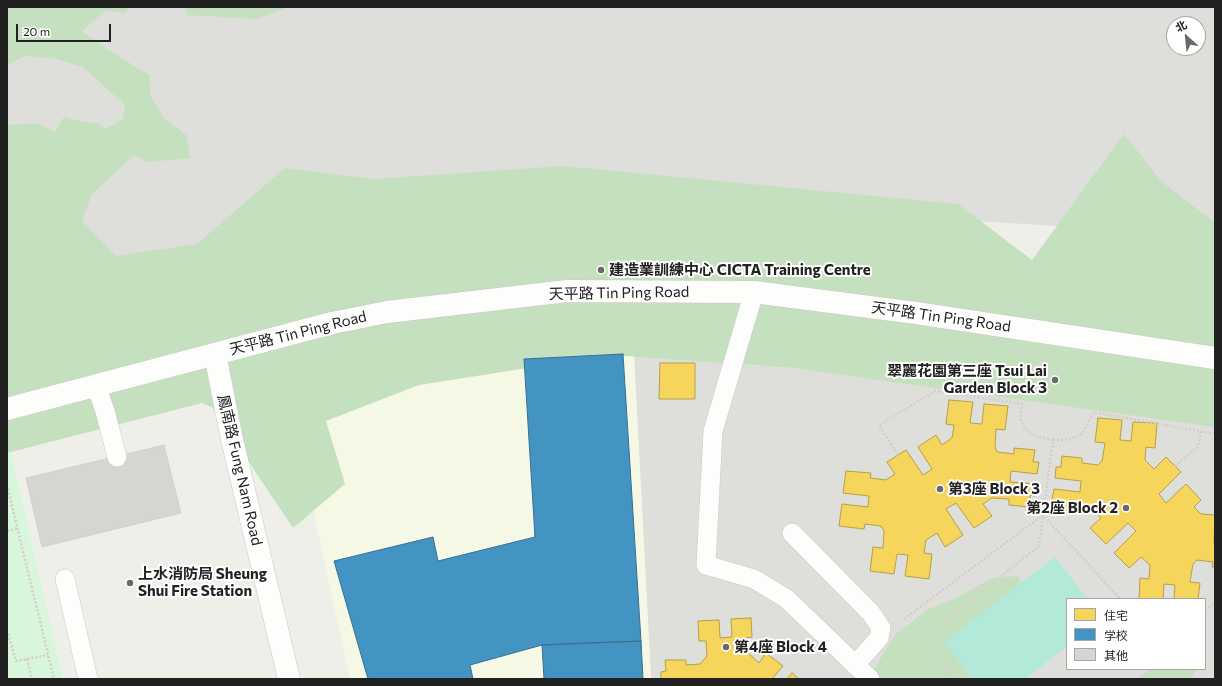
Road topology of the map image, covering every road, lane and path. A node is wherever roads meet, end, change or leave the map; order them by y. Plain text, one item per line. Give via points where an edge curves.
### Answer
1 (754, 292) junction
2 (215, 354) junction
3 (1215, 358) edge
4 (96, 385) junction
5 (7, 409) edge
6 (1201, 432) junction
7 (1215, 434) edge
8 (1053, 440) junction
9 (898, 455) dead end
10 (117, 457) dead end
11 (1175, 466) dead end
12 (7, 485) edge
13 (1043, 515) junction
14 (18, 528) junction
15 (7, 531) edge
16 (792, 533) dead end
17 (65, 579) dead end
18 (1119, 598) edge
19 (1215, 604) edge
20 (1206, 609) edge
21 (7, 630) edge
22 (879, 638) junction
23 (48, 655) junction
24 (27, 659) junction
25 (855, 665) junction
26 (32, 679) edge
27 (54, 679) edge
28 (88, 679) edge
29 (289, 679) edge
30 (870, 679) edge
31 (954, 679) edge

1 - 2 street, 天平路 Tin Ping Road via 560,292 387,312 332,323
1 - 3 street, 天平路 Tin Ping Road via 916,313
1 - 25 lane via 713,431 706,565 754,579 787,599
2 - 4 street, 天平路 Tin Ping Road
2 - 29 street, 鳳南路 Fung Nam Road via 231,435
4 - 5 street, 天平路 Tin Ping Road
4 - 10 lane
6 - 7 path
6 - 8 path via 1094,412 1082,434 1066,440
6 - 11 path via 1198,447
8 - 9 path via 1035,436 1025,429 1020,418 1022,404 935,392 879,425
8 - 13 path
12 - 14 path
13 - 18 path
13 - 22 path
13 - 31 path via 1039,546 922,638
14 - 15 path
14 - 23 path
16 - 22 lane via 871,613 881,628
17 - 28 lane
19 - 20 path
21 - 24 path via 16,661
22 - 25 lane
23 - 24 path
23 - 27 path
24 - 26 path
25 - 30 lane

